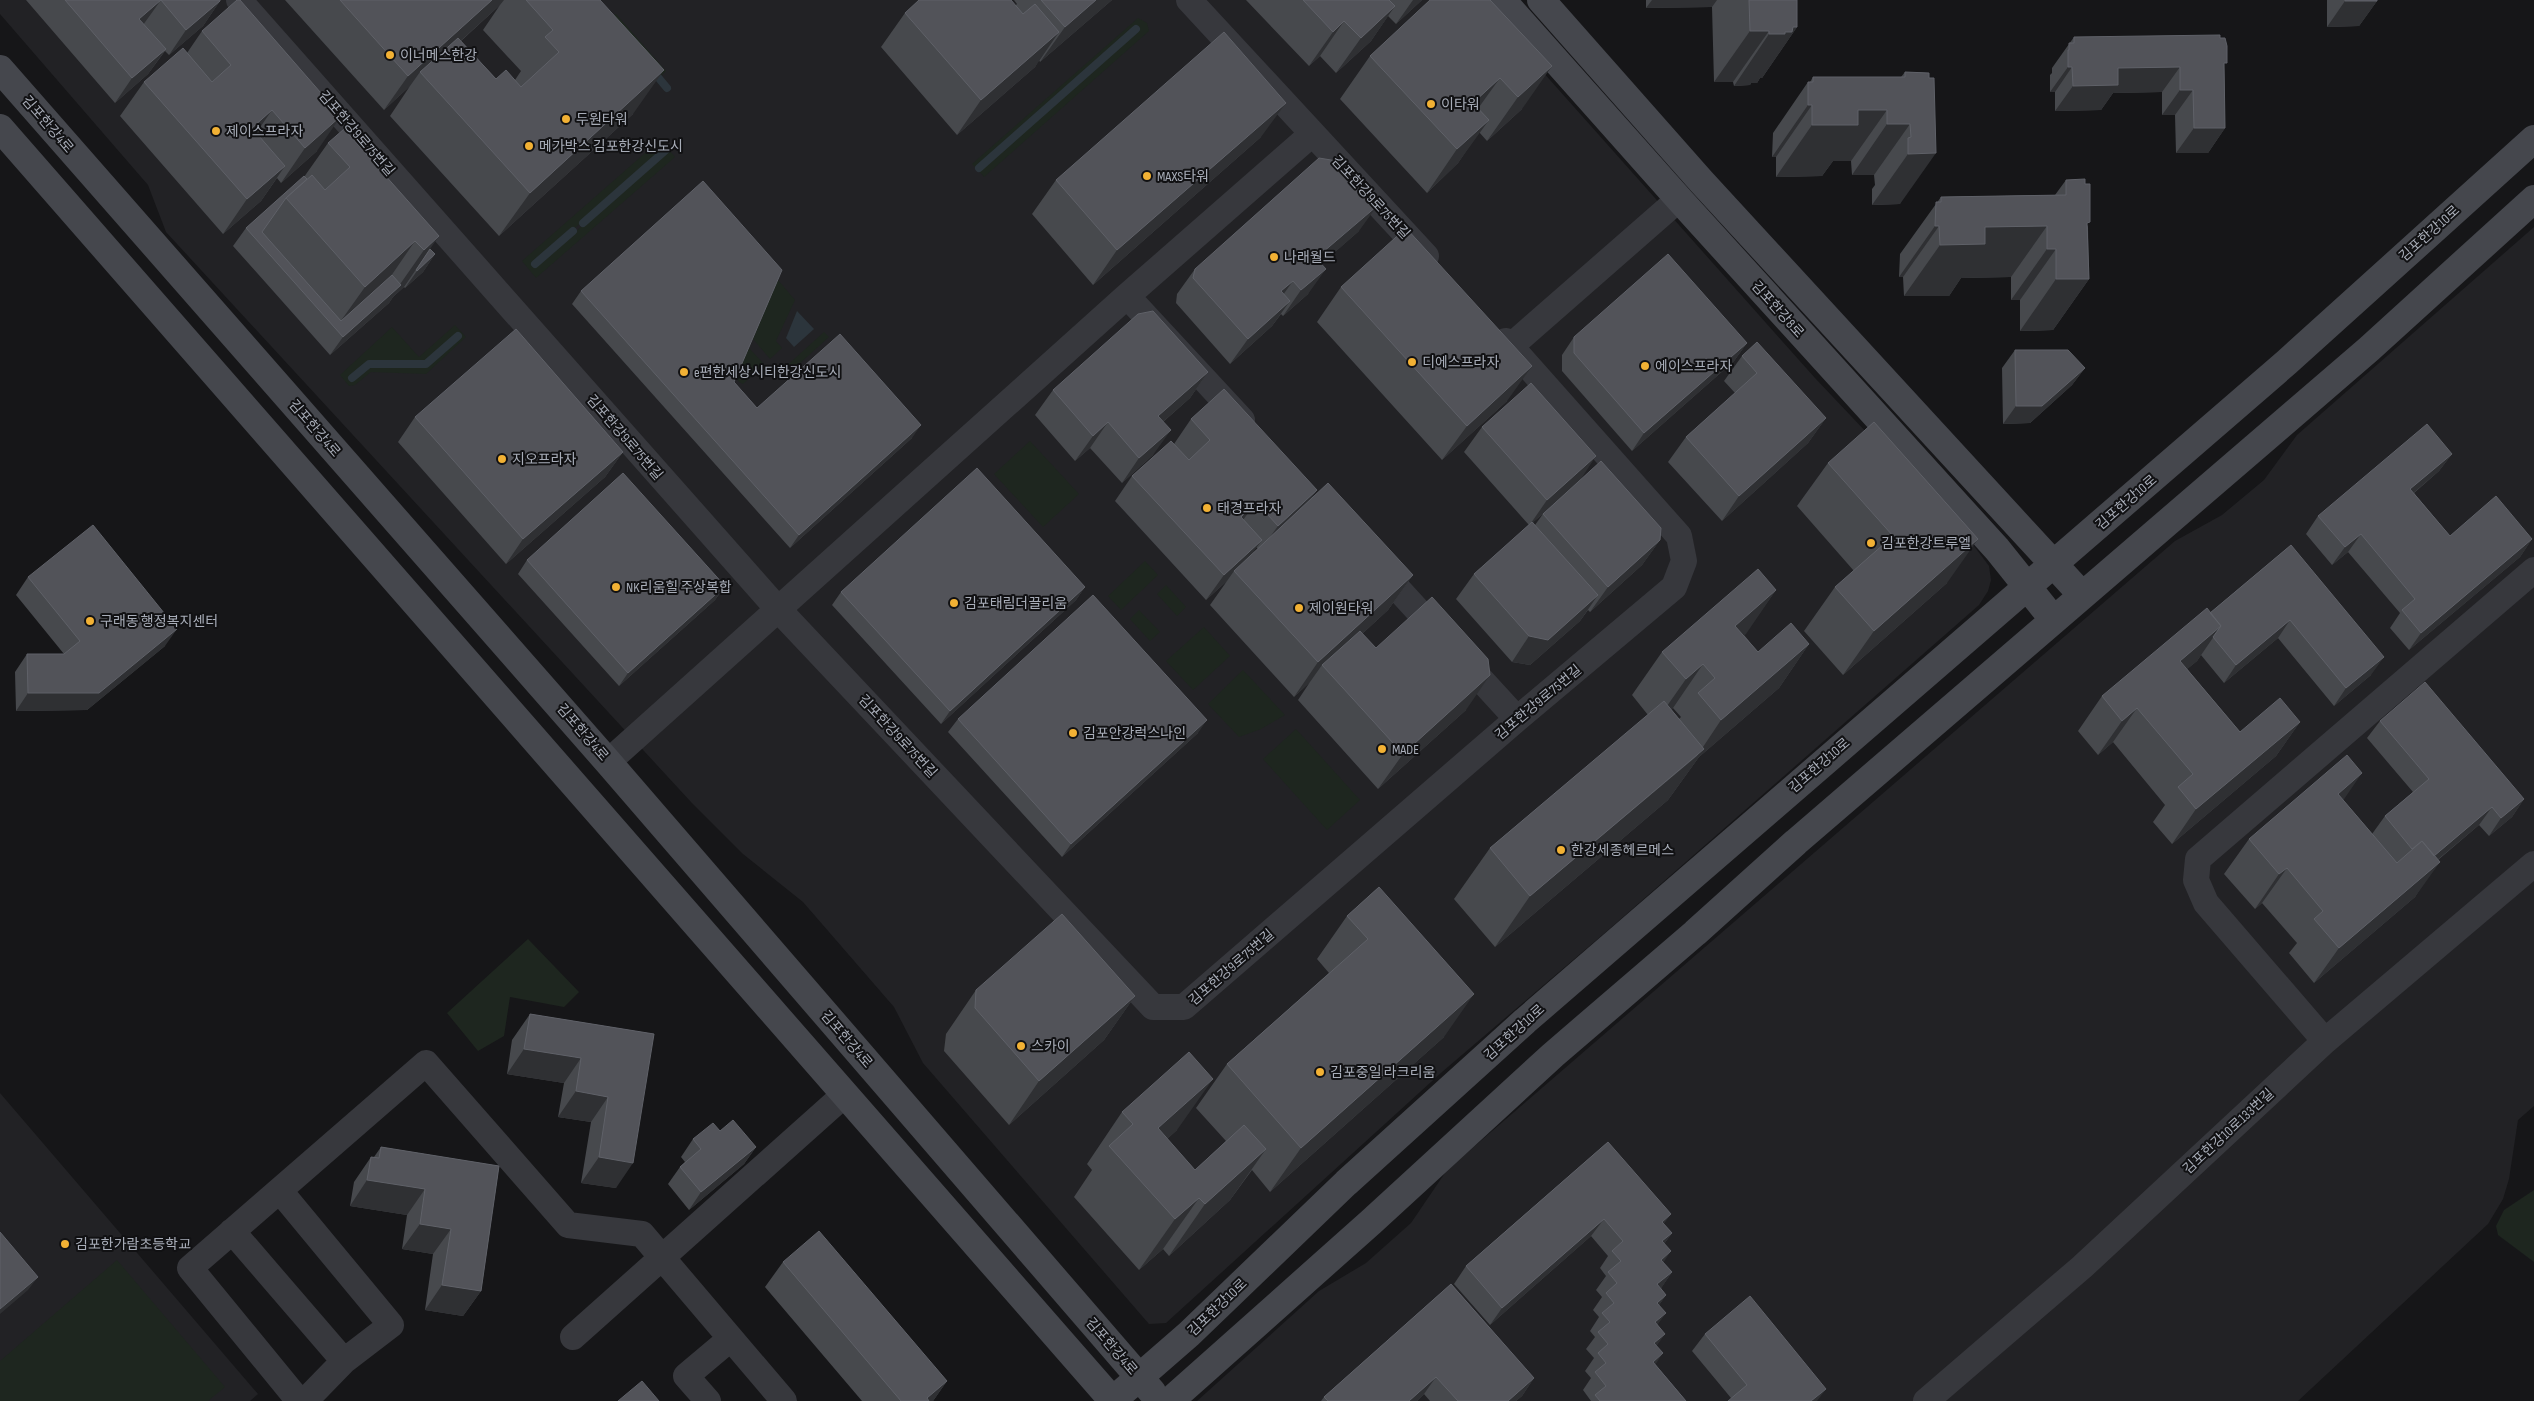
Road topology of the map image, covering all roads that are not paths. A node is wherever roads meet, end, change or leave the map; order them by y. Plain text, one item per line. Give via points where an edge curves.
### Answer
1 (239, 0) edge
2 (1189, 0) edge
3 (1502, 0) edge
4 (1541, 0) edge
5 (0, 69) edge
6 (0, 128) edge
7 (1312, 134) junction
8 (2534, 139) edge
9 (1679, 199) junction
10 (2534, 199) edge
11 (1443, 274) edge
12 (1127, 296) junction
13 (1488, 322) edge
14 (1511, 346) junction
15 (1259, 438) edge
16 (1360, 548) edge
17 (2054, 563) junction
18 (2534, 570) edge
19 (2027, 586) junction
20 (2082, 595) junction
21 (777, 608) junction
22 (2053, 619) junction
23 (1517, 719) junction
24 (608, 762) junction
25 (2534, 864) edge
26 (2325, 1041) junction
27 (844, 1095) junction
28 (280, 1191) junction
29 (232, 1231) junction
30 (662, 1258) junction
31 (573, 1337) dead end
32 (730, 1339) junction
33 (344, 1361) junction
34 (1140, 1378) junction
35 (299, 1401) edge
36 (305, 1401) edge
37 (708, 1401) edge
38 (784, 1401) edge
39 (1113, 1401) edge
40 (1159, 1401) edge
41 (1170, 1401) edge
42 (1926, 1401) edge

1 - 21 street, 김포한강9로75번길
2 - 7 street, 김포한강9로75번길
3 - 9 street, 김포한강8로
4 - 17 street via 1701,181
5 - 24 street, 김포한강4로
6 - 27 street
7 - 11 street, 김포한강9로75번길
7 - 12 street
8 - 17 street, 김포한강10로 via 2287,362
9 - 14 street
9 - 19 street, 김포한강8로
10 - 20 street via 2361,355
12 - 15 street
12 - 21 street
13 - 14 street, 김포한강9로75번길
14 - 23 street, 김포한강9로75번길 via 1679,536 1684,561 1674,587
16 - 23 street
17 - 19 street, 김포한강10로
17 - 20 street
18 - 26 street via 2198,860 2196,880 2206,904
19 - 22 street, 김포한강8로
19 - 34 street, 김포한강10로 via 1525,1021 1346,1183
20 - 22 street
21 - 23 street, 김포한강9로75번길 via 1153,1007 1184,1007
21 - 24 street
22 - 41 street via 1553,1055
24 - 34 street, 김포한강4로
25 - 26 street, 김포한강10로133번길
26 - 42 street, 김포한강10로133번길 via 2082,1267
27 - 30 street
27 - 39 street
28 - 29 street
28 - 30 street via 426,1062 568,1225 642,1234
28 - 33 street via 391,1325
29 - 33 street
29 - 35 street via 190,1268
30 - 31 street
30 - 32 street
32 - 37 street via 686,1376
32 - 38 street
33 - 36 street
34 - 39 street, 김포한강10로
34 - 40 street, 김포한강4로

